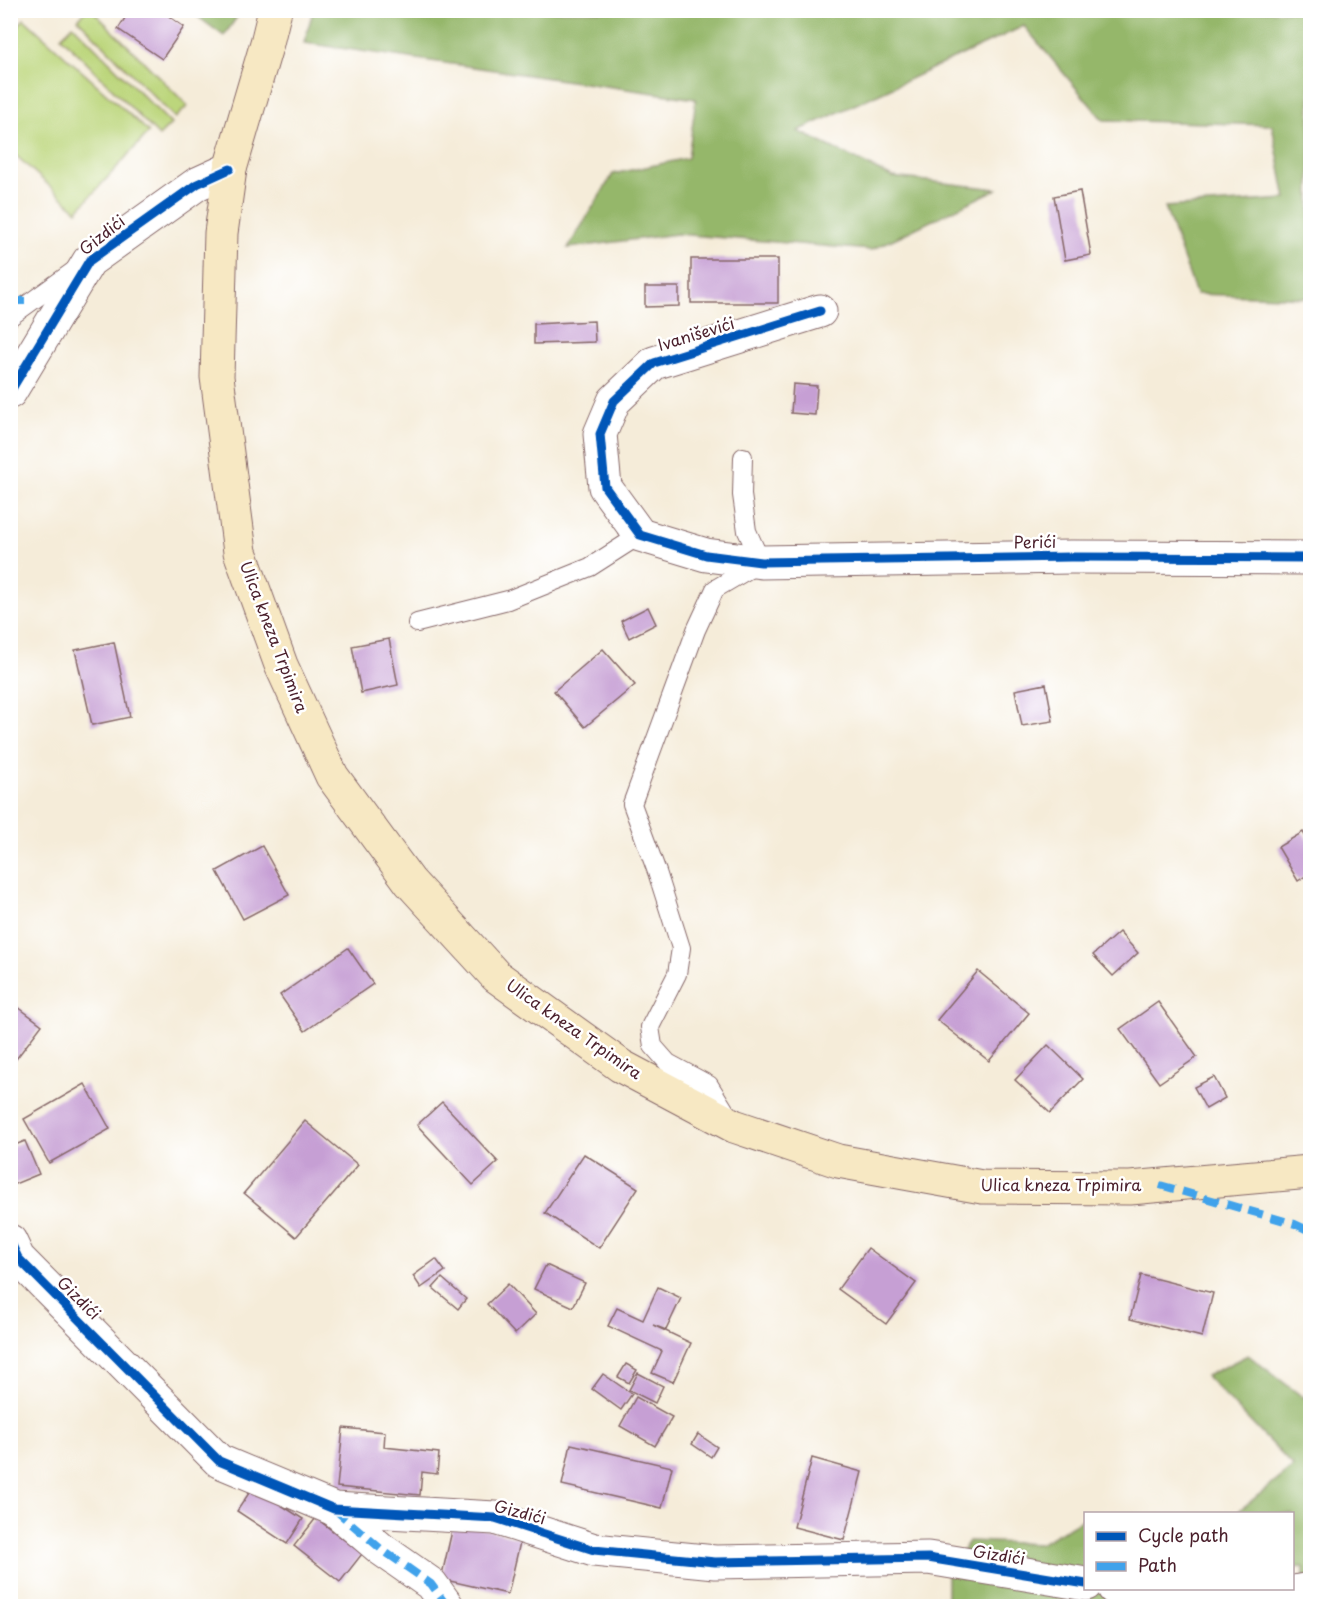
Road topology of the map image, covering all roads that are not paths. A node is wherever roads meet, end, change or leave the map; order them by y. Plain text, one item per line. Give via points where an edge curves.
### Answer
1 (275, 10) edge
2 (230, 169) junction
3 (89, 261) junction
4 (820, 311) dead end
5 (10, 317) edge
6 (10, 392) edge
7 (743, 457) dead end
8 (640, 535) junction
9 (1311, 558) edge
10 (761, 562) junction
11 (417, 623) dead end
12 (734, 1126) junction
13 (1311, 1172) edge
14 (12, 1252) edge
15 (334, 1509) junction
16 (1084, 1584) edge
17 (1311, 1589) edge
18 (1126, 1590) edge
19 (447, 1606) edge

1 - 2 main road
2 - 3 street, Gizdići via 197,184
2 - 12 main road, Ulica kneza Trpimira via 221,233 217,377 240,552 281,665 332,776 410,882 496,976 621,1066
3 - 5 lane
3 - 6 street, Gizdići
4 - 8 street, Ivaniševići via 654,363 614,401 600,434 605,487
7 - 10 lane via 742,495 747,531
8 - 10 street via 706,555
8 - 11 lane via 590,567 508,600
9 - 10 street, Perići
10 - 12 lane via 715,589 632,804 681,948 677,974 650,1027 652,1046 668,1063 709,1084
12 - 13 main road, Ulica kneza Trpimira via 838,1161 982,1186 1130,1188
14 - 15 street, Gizdići via 219,1461
15 - 16 street, Gizdići via 495,1518 594,1550 715,1562 928,1558
15 - 19 street via 431,1584
17 - 18 street via 1222,1606

